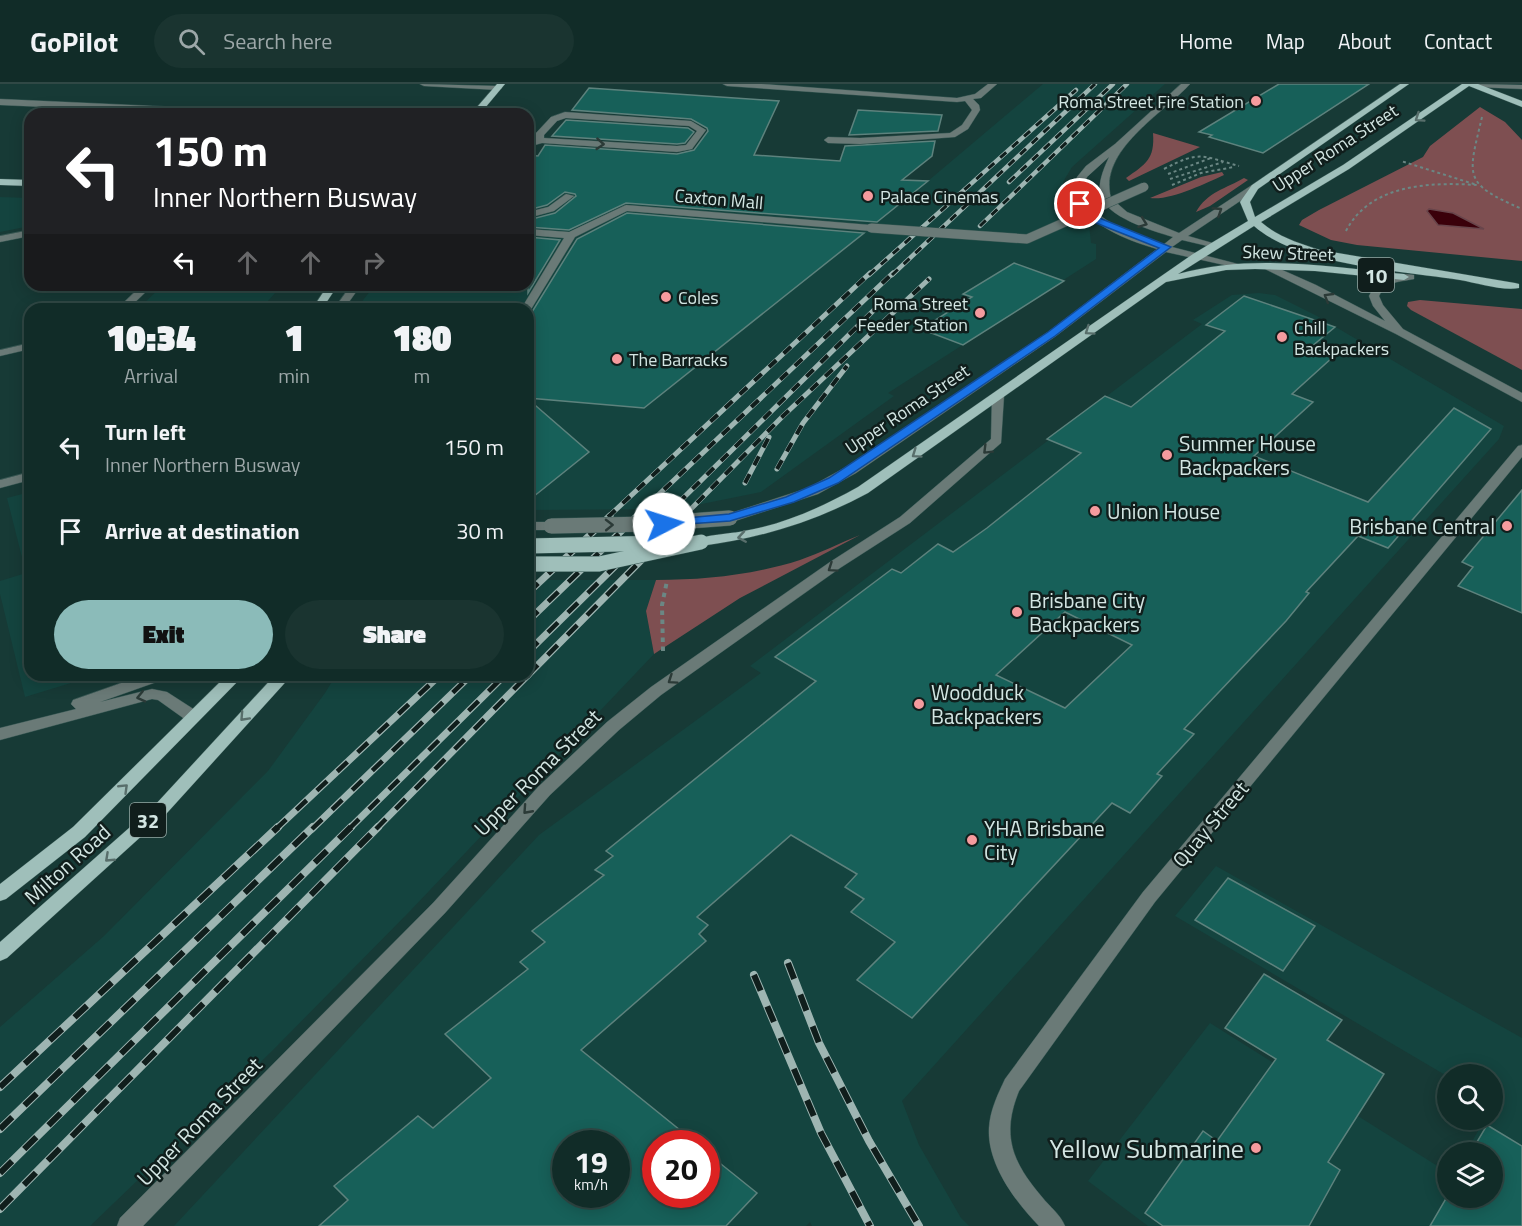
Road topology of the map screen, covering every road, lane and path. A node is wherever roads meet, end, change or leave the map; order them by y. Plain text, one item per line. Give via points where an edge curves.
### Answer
1 (424, 84) edge
2 (727, 84) edge
3 (993, 84) edge
4 (1186, 84) edge
5 (1405, 84) edge
6 (1471, 84) edge
7 (500, 86) edge
8 (1522, 87) edge
9 (968, 99) junction
10 (0, 102) edge
11 (1522, 104) edge
12 (132, 108) edge
13 (480, 108) edge
14 (1481, 109) dead end
15 (541, 140) junction
16 (828, 140) dead end
17 (534, 142) edge
18 (1118, 146) junction
19 (1212, 158) junction
20 (1396, 159) dead end
21 (1225, 162) junction
22 (1237, 166) junction
23 (1163, 169) dead end
24 (1248, 169) dead end
25 (1171, 172) dead end
26 (1175, 177) dead end
27 (0, 182) edge
28 (24, 183) edge
29 (1172, 185) dead end
30 (1478, 185) junction
31 (1144, 187) dead end
32 (1255, 187) junction
33 (569, 196) dead end
34 (1522, 208) edge
35 (534, 213) edge
36 (1254, 222) junction
37 (534, 232) edge
38 (24, 234) edge
39 (571, 235) junction
40 (1345, 235) dead end
41 (1181, 236) junction
42 (0, 239) edge
43 (1212, 246) junction
44 (1166, 247) junction
45 (1197, 256) junction
46 (1238, 267) junction
47 (1269, 267) junction
48 (1410, 278) junction
49 (1519, 286) edge
50 (142, 291) edge
51 (1137, 297) junction
52 (128, 303) edge
53 (530, 303) edge
54 (1400, 332) junction
55 (24, 347) edge
56 (0, 353) edge
57 (998, 396) junction
58 (1522, 398) edge
59 (1522, 449) edge
60 (24, 478) edge
61 (0, 484) edge
62 (534, 526) edge
63 (702, 542) junction
64 (534, 546) edge
65 (534, 564) edge
66 (668, 575) dead end
67 (663, 644) dead end
68 (143, 681) edge
69 (230, 681) edge
70 (279, 681) edge
71 (192, 716) junction
72 (0, 733) edge
73 (0, 894) edge
74 (0, 953) edge
75 (128, 1226) edge
76 (1054, 1226) edge

1 - 7 street
2 - 9 street
3 - 9 street
4 - 18 street
5 - 32 main road, Upper Roma Street
6 - 8 street
6 - 11 main road
6 -> 36 main road, Upper Roma Street
7 - 13 main road
9 - 16 street via 976,110 965,127 952,135
10 - 12 street
14 - 30 path via 1470,169
15 -> 15 street via 677,149 689,147 702,130 691,124 565,116 554,119 539,135
15 - 17 street
18 -> 41 street via 1108,169 1106,199 1131,218
18 - 44 street via 1082,177 1076,196 1099,221
19 - 21 path
19 - 23 path via 1199,154
19 - 25 path
20 - 30 path
21 - 22 path
21 - 26 path
22 - 24 path
22 - 29 path
27 - 28 main road
30 - 34 path
30 - 40 path via 1431,184 1391,193 1354,216
31 - 39 street, Caxton Mall, bridge via 1027,239 626,208
32 - 36 main road, Upper Roma Street via 1245,202
41 -> 32 street, Upper Roma Street
33 - 35 street via 551,209
36 - 43 main road, Upper Roma Street
36 - 49 main road, Skew Street via 1284,240 1327,254
37 - 39 street
38 - 42 street
39 - 53 street
41 - 43 street
41 - 44 street, Upper Roma Street
43 - 45 main road, Upper Roma Street
44 - 45 street
62 -> 44 street, Upper Roma Street, bridge via 730,518 805,494 851,470 1052,334
45 - 46 street
45 - 51 main road, Upper Roma Street
46 - 47 main road, Skew Street / 10
46 - 51 main road, Skew Street / 10 via 1184,275
47 - 48 main road, Skew Street / 10
54 -> 47 street
48 - 49 main road, Skew Street / 10
48 - 54 street via 1390,280 1374,296 1377,306
50 - 52 street
51 -> 57 main road, Upper Roma Street / 10
54 - 58 street
55 - 56 street
57 -> 63 main road, Upper Roma Street / 10 via 886,475 818,514 765,533
57 -> 75 street, Upper Roma Street via 997,440 905,520 656,691 613,726 544,791 439,908
59 - 76 street, Quay Street via 1149,897 1012,1085 1002,1106 999,1132 1004,1158 1018,1183
60 - 61 street
63 - 64 main road, Upper Roma Street / 10, bridge
63 - 65 main road, bridge via 599,564
66 - 67 path via 662,605
68 - 72 street
69 - 71 main road, Milton Road / 32
70 -> 74 main road, Milton Road / 32 via 161,808
71 -> 72 street via 162,696 152,694
73 -> 71 main road, Milton Road / 32 via 79,831

